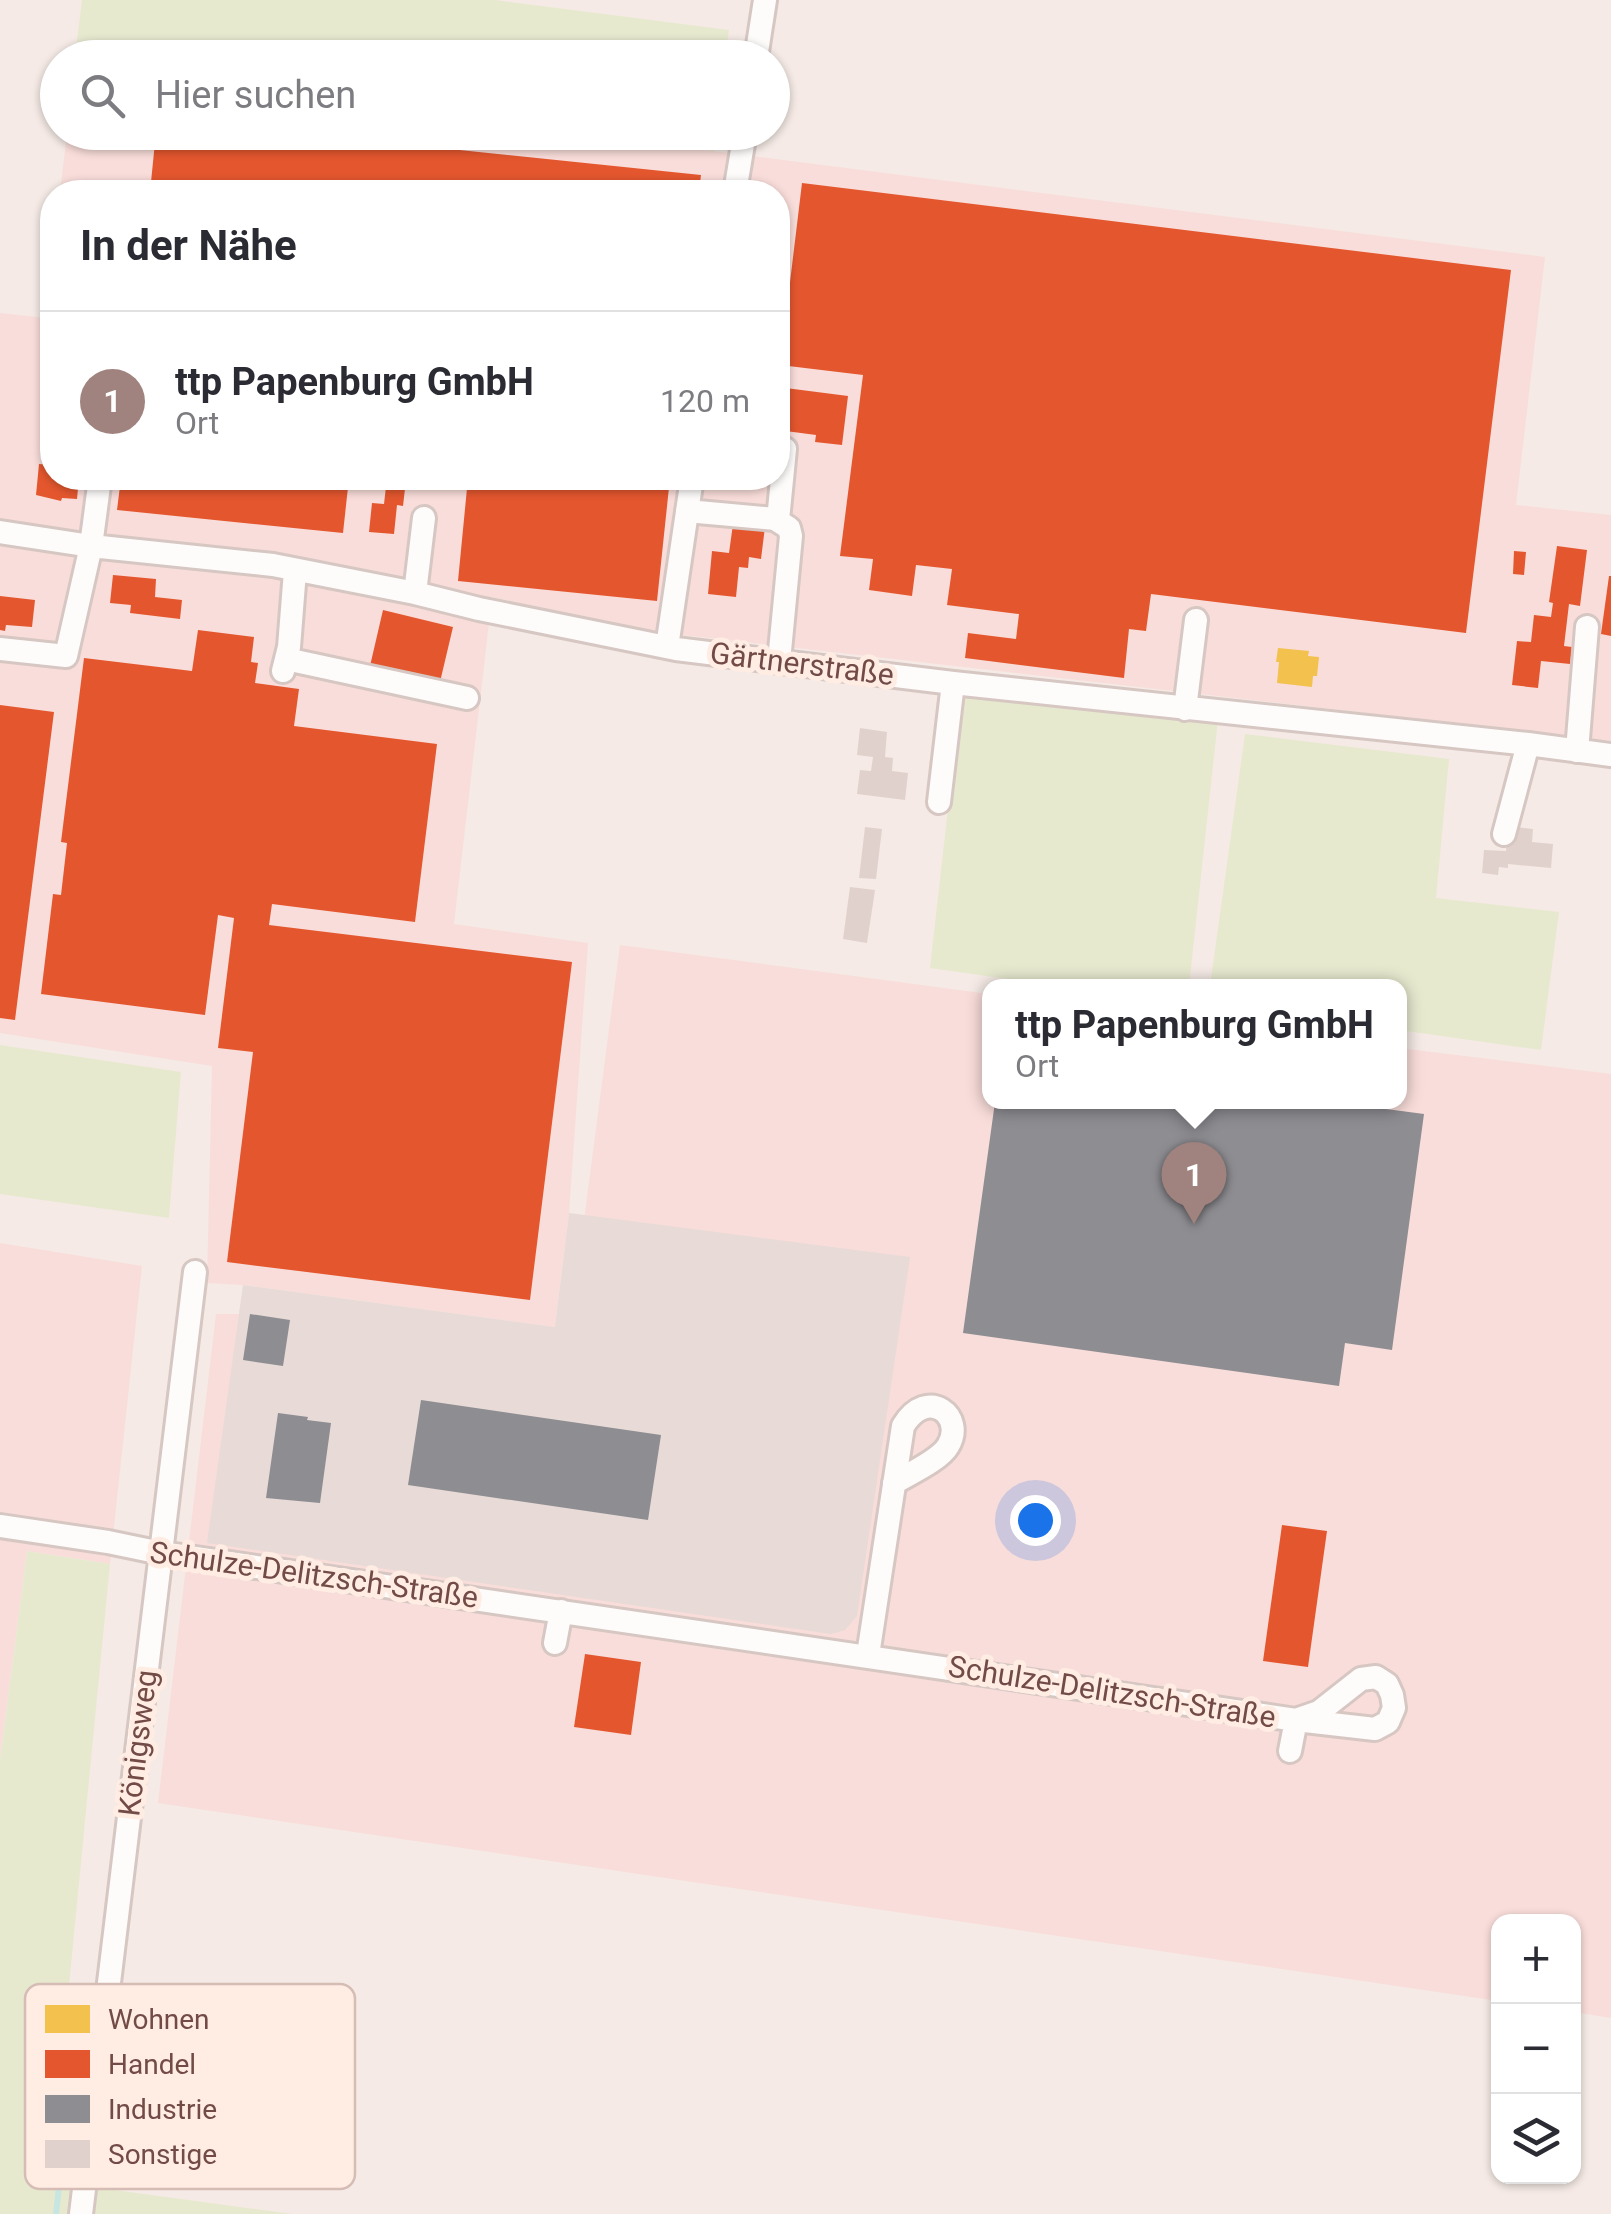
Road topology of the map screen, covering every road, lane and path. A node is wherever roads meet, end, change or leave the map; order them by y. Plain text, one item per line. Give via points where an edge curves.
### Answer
1 (764, 0) edge
2 (758, 40) edge
3 (742, 150) edge
4 (738, 180) edge
5 (98, 490) edge
6 (690, 490) edge
7 (781, 490) edge
8 (687, 512) junction
9 (424, 518) dead end
10 (778, 520) junction
11 (0, 532) edge
12 (90, 546) junction
13 (295, 571) junction
14 (415, 593) junction
15 (1196, 620) dead end
16 (1587, 627) dead end
17 (667, 647) junction
18 (0, 649) edge
19 (780, 662) junction
20 (953, 684) junction
21 (467, 698) dead end
22 (1185, 708) junction
23 (1528, 744) junction
24 (1577, 752) junction
25 (1611, 755) edge
26 (940, 802) dead end
27 (1504, 834) dead end
28 (195, 1272) dead end
29 (894, 1483) dead end
30 (0, 1526) edge
31 (161, 1553) junction
32 (561, 1611) junction
33 (555, 1644) dead end
34 (868, 1655) junction
35 (1290, 1751) dead end
36 (109, 1984) edge
37 (84, 2189) edge
38 (81, 2214) edge

1 - 2 street
3 - 4 street
5 - 12 street
6 - 8 street
7 - 10 street
8 - 10 street
8 - 17 street
9 - 14 street
10 - 19 street via 791,536
11 - 12 street, Gärtnerstraße
12 - 13 street, Gärtnerstraße
12 - 18 street via 66,656
13 - 14 street, Gärtnerstraße
13 - 21 street via 284,667
14 - 17 street, Gärtnerstraße
15 - 22 street
16 - 24 street
17 - 19 street, Gärtnerstraße
19 - 20 street, Gärtnerstraße
20 - 22 street, Gärtnerstraße
20 - 26 street
22 - 23 street, Gärtnerstraße
23 - 24 street, Gärtnerstraße
23 - 27 street
24 - 25 street, Gärtnerstraße
28 - 31 street, Königsweg
29 - 34 street
30 - 31 street, Schulze-Delitzsch-Straße via 69,1525
31 - 32 street, Schulze-Delitzsch-Straße
31 - 36 street, Königsweg
32 - 33 street
32 - 34 street, Schulze-Delitzsch-Straße
34 - 35 street, Schulze-Delitzsch-Straße via 1296,1720
37 - 38 street, Königsweg

